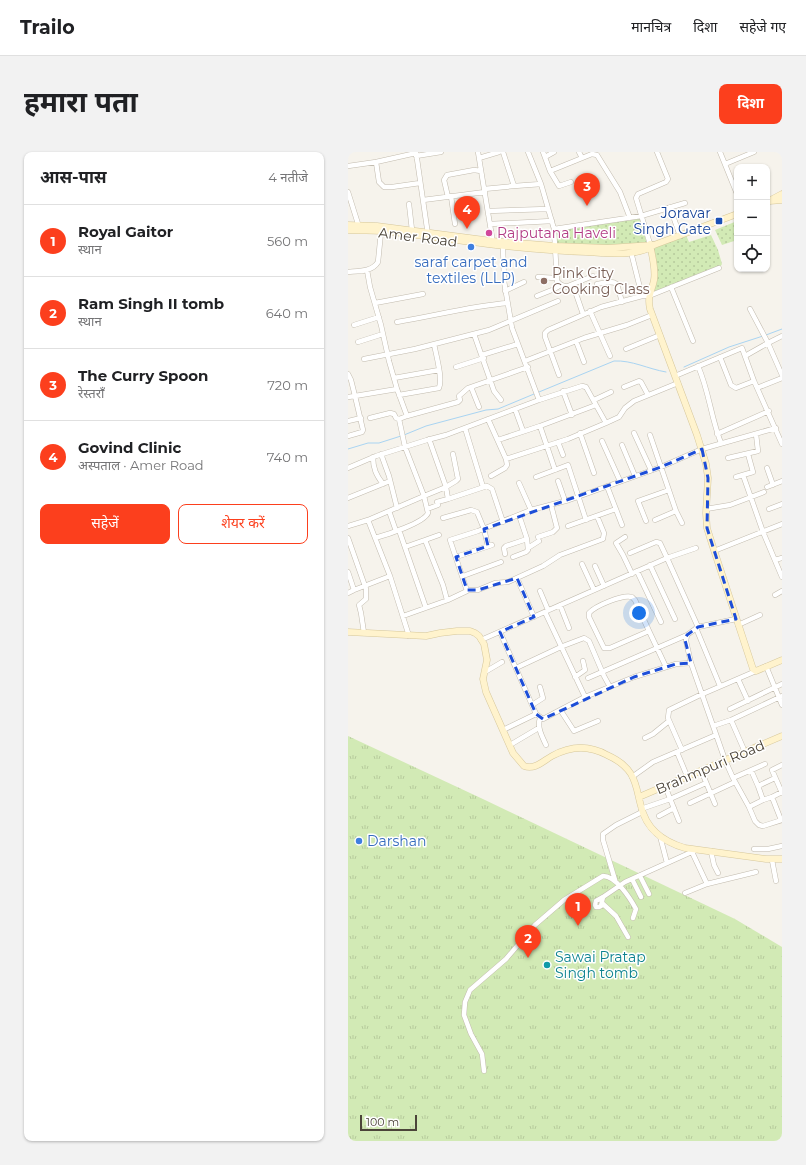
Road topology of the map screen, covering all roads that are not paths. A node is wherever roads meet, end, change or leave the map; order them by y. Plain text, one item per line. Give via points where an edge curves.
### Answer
1 (392, 152) edge
2 (441, 152) edge
3 (478, 152) edge
4 (499, 152) edge
5 (503, 152) edge
6 (528, 152) edge
7 (554, 152) edge
8 (579, 152) edge
9 (657, 152) edge
10 (720, 152) edge
11 (754, 152) edge
12 (416, 154) edge
13 (544, 154) edge
14 (394, 158) junction
15 (479, 158) junction
16 (582, 158) junction
17 (376, 162) junction
18 (725, 164) junction
19 (348, 166) edge
20 (481, 171) junction
21 (550, 171) junction
22 (571, 182) dead end
23 (420, 183) junction
24 (541, 184) junction
25 (514, 186) junction
26 (734, 186) edge
27 (484, 191) junction
28 (348, 192) edge
29 (782, 194) edge
30 (449, 196) junction
31 (423, 200) junction
32 (782, 200) edge
33 (770, 201) edge
34 (770, 202) edge
35 (685, 203) dead end
36 (409, 204) dead end
37 (670, 207) junction
38 (548, 209) junction
39 (488, 211) junction
40 (734, 215) edge
41 (641, 216) junction
42 (630, 218) junction
43 (552, 221) junction
44 (455, 224) dead end
45 (490, 224) junction
46 (348, 225) edge
47 (360, 228) junction
48 (554, 229) junction
49 (348, 230) edge
50 (412, 230) junction
51 (381, 232) junction
52 (428, 234) junction
53 (680, 236) junction
54 (493, 243) junction
55 (503, 246) junction
56 (652, 246) junction
57 (555, 248) junction
58 (631, 252) junction
59 (719, 268) dead end
60 (367, 270) junction
61 (348, 272) edge
62 (593, 276) dead end
63 (538, 277) dead end
64 (556, 278) junction
65 (524, 282) dead end
66 (597, 284) dead end
67 (561, 285) junction
68 (568, 286) junction
69 (671, 287) junction
70 (506, 290) junction
71 (422, 294) dead end
72 (538, 296) dead end
73 (646, 296) junction
74 (558, 301) dead end
75 (622, 302) junction
76 (375, 303) junction
77 (508, 303) junction
78 (750, 309) dead end
79 (590, 311) junction
80 (583, 314) junction
81 (652, 315) junction
82 (379, 317) junction
83 (511, 320) junction
84 (397, 322) dead end
85 (354, 325) dead end
86 (600, 332) junction
87 (383, 334) junction
88 (474, 334) junction
89 (660, 335) junction
90 (782, 336) edge
91 (576, 341) junction
92 (693, 341) dead end
93 (358, 342) dead end
94 (767, 342) junction
95 (434, 344) junction
96 (518, 344) junction
97 (626, 349) dead end
98 (551, 351) junction
99 (387, 355) junction
100 (610, 356) dead end
101 (745, 356) junction
102 (483, 357) junction
103 (720, 357) junction
104 (364, 359) dead end
105 (526, 361) junction
106 (584, 362) dead end
107 (456, 366) dead end
108 (698, 366) junction
109 (780, 366) edge
110 (528, 367) junction
111 (439, 370) junction
112 (348, 374) edge
113 (674, 374) junction
114 (559, 375) dead end
115 (782, 376) edge
116 (394, 378) junction
117 (491, 381) junction
118 (754, 381) junction
119 (678, 383) junction
120 (624, 386) dead end
121 (471, 387) junction
122 (757, 388) junction
123 (397, 389) junction
124 (563, 391) junction
125 (611, 392) dead end
126 (648, 395) junction
127 (355, 396) junction
128 (399, 396) junction
129 (348, 397) edge
130 (538, 397) junction
131 (501, 400) dead end
132 (595, 402) junction
133 (479, 407) dead end
134 (515, 409) junction
135 (769, 412) junction
136 (572, 415) junction
137 (407, 416) junction
138 (361, 418) junction
139 (370, 418) dead end
140 (399, 419) junction
141 (488, 419) junction
142 (348, 421) edge
143 (606, 423) junction
144 (540, 426) junction
145 (465, 428) junction
146 (776, 428) junction
147 (523, 431) junction
148 (580, 433) junction
149 (634, 433) dead end
150 (717, 434) junction
151 (756, 434) junction
152 (650, 435) dead end
153 (348, 436) edge
154 (429, 440) junction
155 (498, 440) junction
156 (602, 441) dead end
157 (558, 442) junction
158 (721, 443) junction
159 (782, 444) edge
160 (622, 445) dead end
161 (548, 446) junction
162 (405, 447) junction
163 (702, 449) junction
164 (381, 454) junction
165 (452, 454) dead end
166 (748, 454) junction
167 (563, 455) dead end
168 (373, 457) junction
169 (728, 458) dead end
170 (506, 459) junction
171 (661, 467) junction
172 (348, 468) edge
173 (767, 468) dead end
174 (555, 470) junction
175 (651, 470) junction
176 (594, 473) dead end
177 (743, 475) junction
178 (491, 476) dead end
179 (635, 476) junction
180 (536, 477) dead end
181 (736, 477) dead end
182 (390, 481) junction
183 (558, 481) dead end
184 (620, 481) junction
185 (782, 481) edge
186 (519, 483) dead end
187 (383, 484) junction
188 (773, 485) junction
189 (607, 486) junction
190 (446, 487) junction
191 (483, 487) junction
192 (767, 487) dead end
193 (669, 490) junction
194 (764, 492) dead end
195 (424, 496) junction
196 (578, 497) junction
197 (348, 498) edge
198 (750, 498) junction
199 (448, 499) junction
200 (565, 501) junction
201 (782, 504) edge
202 (551, 505) junction
203 (397, 508) junction
204 (427, 509) junction
205 (616, 509) junction
206 (706, 509) junction
207 (769, 509) dead end
208 (531, 510) junction
209 (389, 511) junction
210 (676, 511) junction
211 (519, 515) junction
212 (597, 516) junction
213 (443, 518) dead end
214 (368, 520) junction
215 (586, 520) junction
216 (655, 520) dead end
217 (646, 521) dead end
218 (503, 522) junction
219 (682, 523) dead end
220 (782, 524) edge
221 (622, 525) dead end
222 (348, 526) edge
223 (568, 526) dead end
224 (484, 529) junction
225 (397, 531) junction
226 (762, 532) junction
227 (439, 535) dead end
228 (625, 537) dead end
229 (348, 538) edge
230 (375, 538) junction
231 (527, 539) junction
232 (426, 540) junction
233 (405, 547) junction
234 (528, 548) junction
235 (696, 548) dead end
236 (714, 551) junction
237 (630, 553) dead end
238 (505, 554) dead end
239 (456, 557) junction
240 (513, 557) dead end
241 (667, 558) junction
242 (782, 558) edge
243 (775, 560) junction
244 (501, 562) dead end
245 (582, 564) dead end
246 (650, 565) junction
247 (595, 566) dead end
248 (637, 571) junction
249 (348, 572) edge
250 (632, 574) junction
251 (390, 576) junction
252 (463, 576) junction
253 (782, 577) edge
254 (517, 578) junction
255 (365, 585) junction
256 (604, 586) junction
257 (354, 590) junction
258 (467, 590) junction
259 (594, 590) junction
260 (540, 591) dead end
261 (782, 591) edge
262 (348, 593) edge
263 (775, 595) dead end
264 (447, 600) junction
265 (560, 605) junction
266 (426, 608) junction
267 (547, 611) junction
268 (760, 615) dead end
269 (403, 616) junction
270 (534, 617) junction
271 (675, 619) dead end
272 (661, 622) dead end
273 (737, 622) junction
274 (569, 628) dead end
275 (697, 628) junction
276 (649, 631) junction
277 (348, 632) edge
278 (500, 632) junction
279 (364, 633) junction
280 (687, 635) junction
281 (408, 636) junction
282 (481, 640) junction
283 (562, 646) junction
284 (657, 647) junction
285 (583, 660) dead end
286 (782, 660) edge
287 (502, 662) dead end
288 (691, 663) junction
289 (766, 666) junction
290 (666, 667) junction
291 (516, 668) junction
292 (756, 671) junction
293 (485, 672) junction
294 (602, 672) junction
295 (575, 677) junction
296 (588, 678) dead end
297 (738, 679) junction
298 (782, 684) edge
299 (720, 686) junction
300 (610, 687) junction
301 (540, 688) dead end
302 (775, 688) junction
303 (702, 693) junction
304 (585, 697) junction
305 (781, 697) edge
306 (748, 701) junction
307 (532, 705) junction
308 (782, 705) edge
309 (730, 709) dead end
310 (561, 710) junction
311 (538, 716) junction
312 (731, 720) junction
313 (598, 721) dead end
314 (669, 721) junction
315 (713, 726) junction
316 (538, 729) dead end
317 (503, 730) junction
318 (716, 735) junction
319 (782, 736) edge
320 (645, 738) dead end
321 (510, 745) junction
322 (546, 745) dead end
323 (680, 751) junction
324 (745, 752) junction
325 (725, 760) junction
326 (765, 764) dead end
327 (782, 765) edge
328 (701, 770) junction
329 (751, 770) junction
330 (687, 776) junction
331 (632, 777) junction
332 (775, 778) junction
333 (734, 780) junction
334 (706, 783) junction
335 (665, 786) junction
336 (758, 786) junction
337 (782, 792) edge
338 (710, 794) junction
339 (639, 797) junction
340 (772, 797) junction
341 (670, 799) junction
342 (763, 800) junction
343 (690, 803) dead end
344 (715, 804) dead end
345 (749, 807) junction
346 (674, 808) junction
347 (642, 810) junction
348 (659, 816) dead end
349 (679, 820) dead end
350 (781, 820) edge
351 (660, 836) junction
352 (782, 846) edge
353 (754, 849) dead end
354 (694, 851) junction
355 (711, 851) junction
356 (782, 859) edge
357 (772, 860) junction
358 (667, 863) junction
359 (756, 872) dead end
360 (718, 873) dead end
361 (640, 876) junction
362 (632, 879) junction
363 (615, 880) junction
364 (776, 881) dead end
365 (707, 884) junction
366 (619, 886) junction
367 (685, 893) dead end
368 (649, 894) dead end
369 (641, 897) dead end
370 (633, 918) dead end
371 (628, 937) dead end
372 (484, 1071) dead end

1 - 14 street
2 - 12 street
3 - 15 street
4 - 15 street
5 - 25 street
6 - 24 street
7 - 13 street
8 - 16 street
9 - 41 street via 668,179 636,196
10 - 18 street
11 - 18 street
12 - 14 street
12 - 23 street
13 - 21 street
14 - 17 street
15 - 20 street
16 - 21 street
16 - 42 street via 595,154 600,157 620,192
17 - 19 street
17 - 23 street via 379,182 384,187
18 - 26 street
20 - 27 street
20 - 30 street via 447,175 444,180
21 - 22 street via 559,186
23 - 31 street
24 - 25 street
24 - 38 street
25 - 27 street
27 - 30 street
27 - 39 street
28 - 47 street
29 - 33 street
30 - 31 street
30 - 44 street
31 - 52 street
32 - 34 street
35 - 37 street
36 - 50 street
37 - 41 street
37 - 53 street
38 - 39 street
38 - 43 street
39 - 45 street
40 - 53 street, Amer Road
41 - 42 street
41 - 56 street
42 - 48 street
43 - 45 street
43 - 48 street
45 - 54 street
46 - 47 street, Amer Road
47 - 49 street, Amer Road
47 - 50 street, Amer Road via 377,226
47 - 51 street, Amer Road
48 - 57 street
50 - 52 street, Amer Road
51 - 52 street, Amer Road
51 - 60 street via 377,265
52 - 54 street, Amer Road
53 - 56 street, Amer Road
54 - 55 street, Amer Road
54 - 57 street, Amer Road
55 - 57 street, Amer Road
55 - 70 street
56 - 57 street, Amer Road
56 - 58 street, Amer Road
56 - 73 street via 655,273
57 - 58 street, Amer Road
57 - 64 street
58 - 73 street
59 - 69 street
60 - 61 street
60 - 76 street
62 - 68 street
63 - 64 street
64 - 67 street
65 - 70 street
66 - 75 street via 616,282
67 - 68 street
67 - 72 street
68 - 80 street via 575,291
69 - 73 street
69 - 92 street
70 - 77 street
71 - 76 street
73 - 75 street
73 - 81 street
74 - 83 street
75 - 79 street
76 - 82 street
77 - 83 street
77 - 84 street via 483,305
78 - 94 street
79 - 80 street
79 - 86 street
80 - 98 street via 545,333
81 - 86 street
81 - 89 street
82 - 85 street
82 - 87 street
83 - 88 street
83 - 96 street
86 - 91 street
86 - 100 street
87 - 93 street
87 - 99 street
88 - 95 street
88 - 102 street
89 - 97 street
89 - 113 street
90 - 94 street
91 - 98 street
91 - 106 street
94 - 101 street
94 - 109 street
95 - 99 street
95 - 111 street
96 - 102 street
96 - 105 street
98 - 105 street
98 - 114 street
99 - 104 street
99 - 116 street
101 - 103 street via 742,348
101 - 118 street
102 - 107 street
102 - 117 street
103 - 108 street
103 - 118 street via 733,387
105 - 110 street
108 - 113 street
108 - 150 street via 708,392
109 - 115 street
110 - 117 street
110 - 130 street
111 - 116 street
111 - 128 street via 438,388
112 - 127 street
113 - 119 street
115 - 122 street
116 - 123 street
117 - 121 street
117 - 131 street via 494,391
118 - 122 street
119 - 126 street
119 - 163 street
120 - 126 street via 639,381
121 - 133 street
121 - 137 street via 461,393 458,402
122 - 135 street
123 - 127 street
123 - 128 street
124 - 130 street
124 - 132 street via 586,387
124 - 136 street
125 - 132 street
126 - 143 street via 630,404 619,417
127 - 129 street
127 - 138 street
128 - 137 street
130 - 134 street
132 - 136 street
132 - 143 street
134 - 141 street
134 - 147 street
135 - 146 street
135 - 150 street
136 - 144 street
137 - 140 street
138 - 142 street
138 - 153 street via 362,431
139 - 140 street via 390,413
140 - 162 street
141 - 145 street
141 - 155 street
143 - 148 street
144 - 147 street
144 - 161 street
145 - 154 street
145 - 191 street
146 - 151 street
146 - 159 street
147 - 155 street
148 - 157 street
148 - 176 street
149 - 175 street
150 - 158 street
151 - 158 street
151 - 166 street via 759,450
152 - 171 street
154 - 162 street
154 - 190 street
155 - 170 street
156 - 184 street
157 - 161 street
157 - 167 street
158 - 163 street
160 - 179 street
161 - 170 street
161 - 174 street
162 - 164 street
162 - 195 street
163 - 171 street
163 - 206 street via 708,478
164 - 168 street
164 - 182 street
165 - 190 street via 458,479
166 - 169 street
166 - 177 street via 753,472
168 - 172 street
168 - 187 street via 375,472
170 - 178 street via 506,467
171 - 175 street
171 - 193 street
173 - 188 street
174 - 180 street
174 - 196 street via 568,465
175 - 179 street
177 - 181 street
177 - 198 street
179 - 184 street
182 - 187 street
182 - 203 street
183 - 200 street
184 - 189 street
185 - 188 street
186 - 208 street
187 - 197 street
188 - 192 street
189 - 196 street
189 - 205 street
190 - 195 street
190 - 199 street
191 - 199 street
191 - 218 street via 492,489
193 - 210 street
193 - 217 street via 638,501
194 - 198 street
195 - 203 street
195 - 204 street
196 - 200 street
196 - 215 street
198 - 206 street
198 - 226 street
199 - 204 street
200 - 202 street
201 - 207 street
202 - 208 street
202 - 234 street via 557,528
203 - 209 street
204 - 225 street via 425,517
205 - 212 street
205 - 221 street
206 - 236 street via 707,528
208 - 211 street
209 - 214 street
209 - 225 street
210 - 216 street
210 - 219 street
211 - 218 street
211 - 231 street
212 - 215 street
212 - 254 street via 604,533 603,539 560,555
213 - 224 street via 475,510
214 - 222 street
214 - 230 street
215 - 223 street
218 - 224 street
220 - 226 street
224 - 239 street via 490,546
224 - 239 street via 450,540
225 - 230 street
225 - 233 street
226 - 236 street
226 - 243 street
227 - 232 street
228 - 250 street via 616,543
229 - 255 street
230 - 251 street
231 - 234 street
231 - 238 street via 506,546
232 - 233 street
232 - 264 street
233 - 266 street
234 - 240 street via 526,552
235 - 241 street
236 - 273 street
237 - 241 street via 656,542 660,544
239 - 252 street
241 - 246 street
241 - 275 street
242 - 243 street
243 - 253 street
244 - 252 street
245 - 259 street
246 - 248 street
246 - 271 street
247 - 256 street
248 - 250 street
248 - 272 street
249 - 257 street
250 - 256 street
251 - 255 street
251 - 269 street
252 - 258 street
254 - 258 street via 478,590
254 - 270 street
255 - 257 street
255 - 279 street via 367,597 359,605
256 - 259 street
257 - 262 street
258 - 264 street
259 - 265 street
260 - 267 street
261 - 263 street
264 - 266 street
265 - 267 street
265 - 274 street
266 - 269 street
267 - 270 street
267 - 283 street
268 - 273 street
269 - 281 street
270 - 278 street
273 - 275 street
273 - 292 street via 753,669
275 - 280 street
275 - 299 street
276 - 276 street via 607,649 603,646 589,613 624,596 632,597
276 - 284 street
277 - 279 street
278 - 282 street
278 - 291 street
279 - 281 street
280 - 284 street
280 - 288 street
281 - 282 street via 470,631
282 - 293 street via 487,660
283 - 291 street
283 - 294 street via 584,638 589,641
283 - 295 street
284 - 290 street
284 - 294 street
285 - 295 street via 585,670
286 - 289 street
287 - 293 street
288 - 290 street
288 - 303 street
289 - 292 street
289 - 302 street
290 - 300 street
291 - 307 street
292 - 297 street
293 - 317 street via 483,680 486,692
294 - 296 street
294 - 300 street
295 - 304 street
297 - 299 street
297 - 306 street
298 - 302 street
299 - 303 street
300 - 304 street
301 - 307 street via 542,698
302 - 305 street
302 - 306 street
303 - 314 street via 669,710
303 - 315 street
304 - 310 street
305 - 308 street
305 - 312 street
306 - 309 street
307 - 311 street
310 - 311 street via 547,719
310 - 313 street via 574,731
311 - 317 street
311 - 322 street via 540,732
312 - 315 street
312 - 324 street
314 - 320 street
314 - 323 street
315 - 318 street
316 - 321 street
317 - 321 street
318 - 323 street
318 - 325 street
319 - 324 street, Brahmpuri Road
321 - 331 street via 519,761 528,768 559,752 581,747 599,750 615,759
323 - 330 street
323 - 331 street via 653,762
324 - 325 street, Brahmpuri Road
325 - 328 street, Brahmpuri Road
325 - 333 street
326 - 329 street
327 - 332 street via 772,770
328 - 330 street, Brahmpuri Road
328 - 334 street
329 - 333 street
329 - 336 street
330 - 335 street, Brahmpuri Road
331 - 339 street
332 - 336 street
332 - 337 street
333 - 338 street
333 - 345 street
334 - 338 street
334 - 341 street
335 - 339 street, Brahmpuri Road
335 - 341 street
336 - 342 street
337 - 340 street
338 - 343 street
338 - 344 street
339 - 347 street
340 - 342 street
340 - 350 street
341 - 346 street
341 - 347 street
342 - 345 street
345 - 350 street via 755,821 760,825
346 - 348 street
346 - 349 street
347 - 351 street via 654,832
347 - 363 street via 603,834
351 - 354 street via 675,845
351 - 358 street
352 - 353 street
354 - 355 street
354 - 358 street
354 - 365 street
355 - 357 street
355 - 360 street
356 - 357 street
357 - 364 street
358 - 361 street
359 - 365 street
361 - 362 street
361 - 368 street
362 - 366 street
362 - 369 street
363 - 366 street
363 - 372 street via 603,876 564,900 535,925 506,959 470,990 465,1002 464,1015 482,1054
365 - 367 street
366 - 370 street via 635,907
366 - 371 street via 603,898 602,903 616,916

